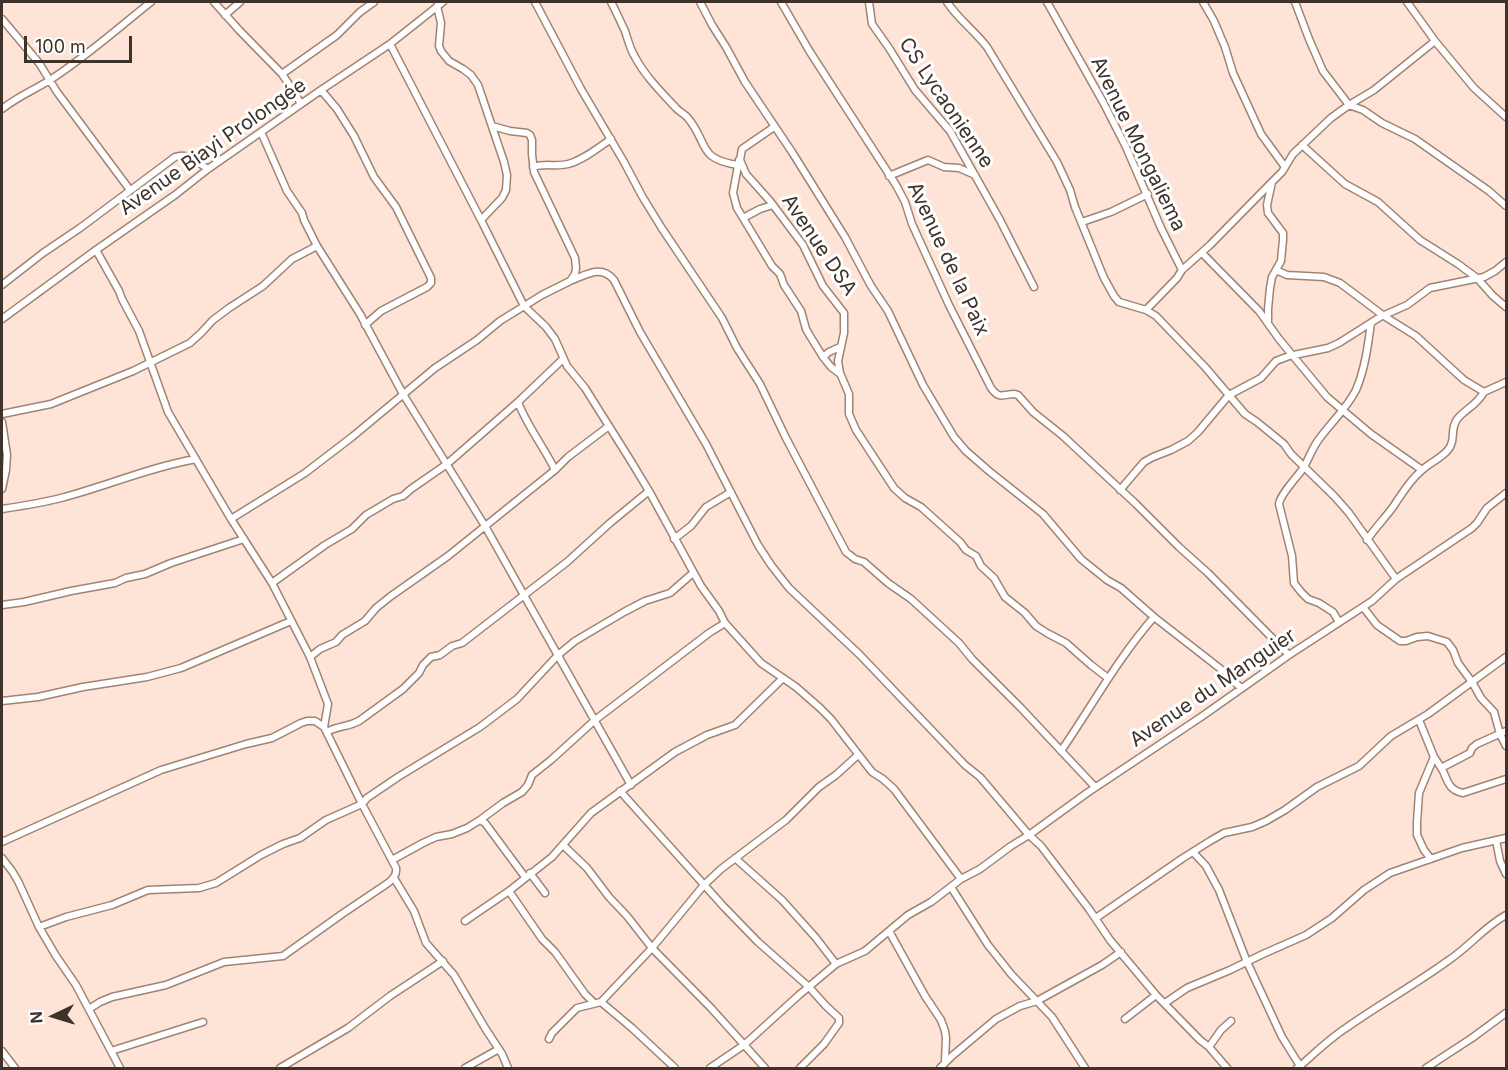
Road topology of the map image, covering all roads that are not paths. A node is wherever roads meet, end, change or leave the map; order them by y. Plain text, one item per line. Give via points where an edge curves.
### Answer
1 (151, 2) edge
2 (214, 2) edge
3 (240, 2) edge
4 (374, 2) edge
5 (535, 2) edge
6 (611, 2) edge
7 (700, 2) edge
8 (781, 2) edge
9 (869, 2) edge
10 (947, 2) edge
11 (1047, 2) edge
12 (1203, 2) edge
13 (1294, 2) edge
14 (1407, 2) edge
15 (440, 4) edge
16 (225, 15) junction
17 (2, 19) edge
18 (1434, 41) junction
19 (390, 44) junction
20 (282, 74) junction
21 (50, 80) junction
22 (321, 90) junction
23 (301, 104) junction
24 (1349, 105) junction
25 (2, 109) edge
26 (1506, 117) edge
27 (492, 126) junction
28 (774, 127) junction
29 (261, 132) junction
30 (611, 139) junction
31 (1302, 145) junction
32 (739, 162) junction
33 (533, 167) junction
34 (1285, 167) junction
35 (208, 169) junction
36 (976, 175) junction
37 (889, 176) junction
38 (1272, 182) junction
39 (130, 190) junction
40 (1148, 194) junction
41 (773, 205) junction
42 (1506, 206) edge
43 (742, 218) junction
44 (481, 220) junction
45 (1082, 222) junction
46 (317, 246) junction
47 (96, 250) junction
48 (1202, 253) junction
49 (1506, 262) edge
50 (1182, 270) junction
51 (1276, 270) junction
52 (1477, 278) junction
53 (570, 281) junction
54 (2, 285) edge
55 (1034, 287) dead end
56 (524, 306) junction
57 (1506, 307) edge
58 (1146, 310) junction
59 (1384, 316) junction
60 (2, 319) edge
61 (1371, 322) junction
62 (1268, 323) junction
63 (365, 325) junction
64 (840, 347) junction
65 (1293, 355) junction
66 (824, 357) junction
67 (563, 359) junction
68 (150, 362) junction
69 (840, 373) junction
70 (1506, 382) edge
71 (1484, 392) junction
72 (403, 394) junction
73 (1228, 395) junction
74 (518, 402) junction
75 (1344, 410) junction
76 (2, 414) edge
77 (2, 422) edge
78 (609, 426) junction
79 (196, 459) junction
80 (447, 464) junction
81 (1304, 467) junction
82 (555, 470) junction
83 (1422, 470) junction
84 (4, 472) edge
85 (2, 489) edge
86 (1120, 490) junction
87 (649, 491) junction
88 (731, 492) junction
89 (1506, 493) edge
90 (2, 508) edge
91 (231, 519) junction
92 (485, 526) junction
93 (243, 539) junction
94 (674, 539) junction
95 (1367, 540) junction
96 (693, 573) junction
97 (1396, 579) junction
98 (272, 584) junction
99 (524, 595) junction
100 (2, 604) edge
101 (1363, 607) junction
102 (1154, 617) junction
103 (291, 621) junction
104 (1339, 622) junction
105 (725, 624) junction
106 (558, 655) junction
107 (1289, 655) junction
108 (310, 657) junction
109 (1506, 657) edge
110 (783, 678) junction
111 (1108, 678) junction
112 (1472, 682) junction
113 (1241, 688) junction
114 (2, 701) edge
115 (595, 720) junction
116 (1419, 720) junction
117 (325, 730) junction
118 (1503, 732) edge
119 (1506, 746) edge
120 (1061, 751) junction
121 (858, 755) junction
122 (1434, 757) junction
123 (1441, 768) junction
124 (1506, 779) edge
125 (631, 785) junction
126 (1095, 787) junction
127 (620, 791) junction
128 (362, 804) junction
129 (480, 820) junction
130 (1029, 835) junction
131 (1506, 837) edge
132 (1496, 840) junction
133 (2, 842) edge
134 (563, 845) junction
135 (1193, 852) junction
136 (2, 858) edge
137 (735, 858) junction
138 (1431, 859) junction
139 (392, 860) junction
140 (1506, 874) edge
141 (528, 875) junction
142 (394, 878) junction
143 (961, 879) junction
144 (704, 885) junction
145 (951, 887) junction
146 (509, 891) junction
147 (545, 893) dead end
148 (1506, 915) edge
149 (1096, 918) junction
150 (465, 921) dead end
151 (39, 927) junction
152 (889, 931) junction
153 (652, 948) junction
154 (1121, 952) junction
155 (443, 961) junction
156 (1247, 962) junction
157 (836, 964) junction
158 (809, 987) junction
159 (1156, 994) junction
160 (1037, 1001) junction
161 (598, 1003) junction
162 (1165, 1003) junction
163 (89, 1009) junction
164 (1506, 1013) edge
165 (1125, 1019) dead end
166 (1231, 1021) dead end
167 (203, 1022) dead end
168 (549, 1039) dead end
169 (744, 1045) junction
170 (1209, 1047) junction
171 (499, 1049) junction
172 (2, 1051) edge
173 (111, 1051) junction
174 (943, 1066) edge
175 (1298, 1067) edge
176 (15, 1068) edge
177 (120, 1068) edge
178 (280, 1068) edge
179 (465, 1068) edge
180 (508, 1068) edge
181 (675, 1068) edge
182 (710, 1068) edge
183 (765, 1068) edge
184 (800, 1068) edge
185 (1085, 1068) edge
186 (1227, 1068) edge
187 (1426, 1068) edge

1 - 21 street
2 - 16 street
3 - 16 street
4 - 20 street via 331,40
5 - 30 street
6 - 32 street via 636,59 687,117 706,150 719,161
7 - 28 street
8 - 37 street, Avenue de la Paix
9 - 36 street, CS Lycaonienne via 872,24 915,90 950,131
10 - 45 street via 987,47 1065,178
11 - 40 street, Avenue Mongaliema via 1103,102
12 - 34 street via 1261,134
13 - 24 street via 1323,70
14 - 18 street
15 - 19 street, Avenue Biayi Prolongée
15 - 27 street via 441,51 478,85
16 - 20 street
17 - 21 street
18 - 24 street via 1374,90
18 - 26 street via 1474,88
19 - 22 street, Avenue Biayi Prolongée
19 - 44 street
20 - 23 street
21 - 25 street
21 - 39 street
22 - 23 street, Avenue Biayi Prolongée
22 - 63 street via 337,108 374,177 396,207 431,278 427,287 381,311
23 - 29 street, Avenue Biayi Prolongée
24 - 31 street
24 - 42 street via 1415,139
27 - 33 street via 530,135
27 - 44 street via 507,175 506,190
28 - 32 street via 742,149
28 - 102 street via 820,195 888,311 923,385 954,437 1043,514 1081,559
29 - 35 street, Avenue Biayi Prolongée
29 - 46 street
30 - 33 street via 568,164
30 - 120 street via 661,227 722,318 760,384 846,552 872,568 959,642
31 - 34 street
31 - 52 street via 1345,184 1378,202 1420,240
32 - 41 street, Avenue DSA
32 - 43 street via 733,194
33 - 53 street via 575,258 575,274
34 - 38 street
35 - 39 street via 181,155
35 - 47 street, Avenue Biayi Prolongée
36 - 37 street via 928,160
36 - 55 street, CS Lycaonienne
37 - 86 street, Avenue de la Paix via 905,202 949,305 991,388 998,395 1018,395
38 - 48 street
38 - 51 street via 1268,213 1284,240
39 - 54 street
40 - 45 street
40 - 50 street, Avenue Mongaliema
41 - 43 street
41 - 64 street, Avenue DSA via 803,245 823,286 844,313
43 - 66 street via 780,274
44 - 56 street
45 - 58 street via 1114,296 1119,302
46 - 63 street
46 - 68 street via 292,260 263,286 213,320 190,343
47 - 60 street, Avenue Biayi Prolongée
47 - 68 street via 139,331
48 - 50 street
48 - 62 street
49 - 52 street via 1496,271
50 - 58 street
51 - 59 street via 1340,283
51 - 62 street via 1270,288
52 - 57 street
52 - 59 street via 1430,288
53 - 56 street
53 - 88 street via 600,271 614,280
56 - 67 street via 555,339
56 - 72 street
58 - 73 street via 1178,338
59 - 61 street
59 - 71 street via 1416,336 1464,380
61 - 65 street via 1328,348
61 - 75 street via 1363,371
62 - 65 street
63 - 72 street
64 - 66 street
64 - 69 street, Avenue DSA
65 - 73 street via 1275,361 1261,378
65 - 75 street via 1327,397
66 - 69 street
67 - 74 street
67 - 78 street
68 - 76 street via 51,404
68 - 79 street via 168,412
69 - 111 street, Avenue DSA via 849,394 851,421 894,488 976,556 1005,597 1031,621 1066,643
70 - 71 street
71 - 83 street via 1454,425 1448,451
72 - 80 street
72 - 91 street via 305,473
73 - 81 street
73 - 86 street via 1188,441 1144,462
74 - 80 street
74 - 82 street
75 - 81 street via 1318,441
75 - 83 street
77 - 84 street via 7,455
78 - 82 street
78 - 87 street
79 - 90 street via 61,498
79 - 91 street
80 - 92 street
80 - 98 street via 403,496 366,515
81 - 95 street via 1335,496
81 - 104 street via 1279,504 1292,556 1294,583 1308,599 1333,612
82 - 92 street
83 - 95 street
84 - 85 street
86 - 107 street, Avenue de la Paix
87 - 94 street
87 - 99 street
88 - 94 street via 706,507
88 - 130 street via 771,566 789,588 980,777
89 - 97 street, Avenue du Manguier via 1487,508 1472,528
91 - 93 street
92 - 99 street
92 - 108 street via 391,596 365,621
93 - 98 street
93 - 100 street via 115,583
94 - 96 street
95 - 97 street
96 - 105 street
96 - 106 street via 670,593 624,612 574,640
97 - 101 street, Avenue du Manguier
98 - 103 street
99 - 106 street
99 - 117 street via 462,643 431,657 403,689 359,721
101 - 104 street, Avenue du Manguier
101 - 112 street via 1377,625 1400,641 1428,636 1448,642
102 - 111 street
102 - 113 street
103 - 108 street
103 - 114 street via 182,668 46,696
104 - 107 street, Avenue du Manguier
105 - 110 street via 754,657
105 - 115 street
106 - 115 street
106 - 128 street via 517,699
107 - 113 street, Avenue du Manguier
108 - 117 street via 328,704
109 - 112 street
110 - 121 street via 831,719
110 - 125 street via 735,725 675,752
111 - 120 street
112 - 116 street
112 - 118 street
113 - 126 street, Avenue du Manguier
115 - 125 street
115 - 129 street via 532,775 522,792
116 - 122 street
116 - 135 street via 1392,736 1359,766 1317,787 1285,810 1266,821 1224,833
117 - 128 street
117 - 133 street via 315,721 307,721 272,738 161,770
118 - 119 street
118 - 123 street
120 - 126 street
121 - 137 street via 786,820
121 - 143 street via 894,789
122 - 123 street
122 - 138 street via 1419,793 1417,822 1417,835
123 - 124 street via 1456,792
125 - 127 street
126 - 130 street, Avenue du Manguier
127 - 134 street via 591,813
127 - 144 street
128 - 139 street
128 - 151 street via 261,855 216,883 199,888 150,889
129 - 139 street
129 - 141 street
130 - 143 street, Avenue du Manguier
130 - 149 street
131 - 132 street
132 - 138 street
132 - 140 street
134 - 141 street
134 - 153 street via 587,868
135 - 149 street
135 - 156 street via 1219,890
136 - 151 street via 18,881
137 - 144 street
137 - 157 street via 782,900
138 - 156 street via 1390,873 1312,931
139 - 142 street via 397,872
141 - 146 street
141 - 147 street
142 - 155 street via 414,911 426,943
142 - 163 street via 283,956 224,962 166,985 112,997
143 - 145 street, Avenue du Manguier
144 - 153 street
144 - 158 street via 758,942
145 - 152 street, Avenue du Manguier
145 - 160 street via 988,945
146 - 150 street
146 - 161 street via 585,994
148 - 175 street via 1436,970 1344,1029
149 - 154 street
151 - 163 street
152 - 157 street, Avenue du Manguier via 865,951
152 - 174 street via 941,1020 946,1038
153 - 161 street
153 - 169 street
154 - 159 street
154 - 160 street
155 - 171 street
155 - 178 street via 348,1028
156 - 162 street via 1187,988
156 - 175 street
157 - 158 street, Avenue du Manguier
158 - 169 street, Avenue du Manguier
158 - 184 street via 840,1020 824,1044
159 - 162 street
159 - 165 street
160 - 174 street via 996,1019
160 - 185 street
161 - 168 street via 577,1008
161 - 181 street
162 - 170 street
163 - 173 street
164 - 187 street
166 - 170 street
167 - 173 street
169 - 182 street, Avenue du Manguier
169 - 183 street
170 - 186 street
171 - 179 street
171 - 180 street
172 - 176 street
173 - 177 street

